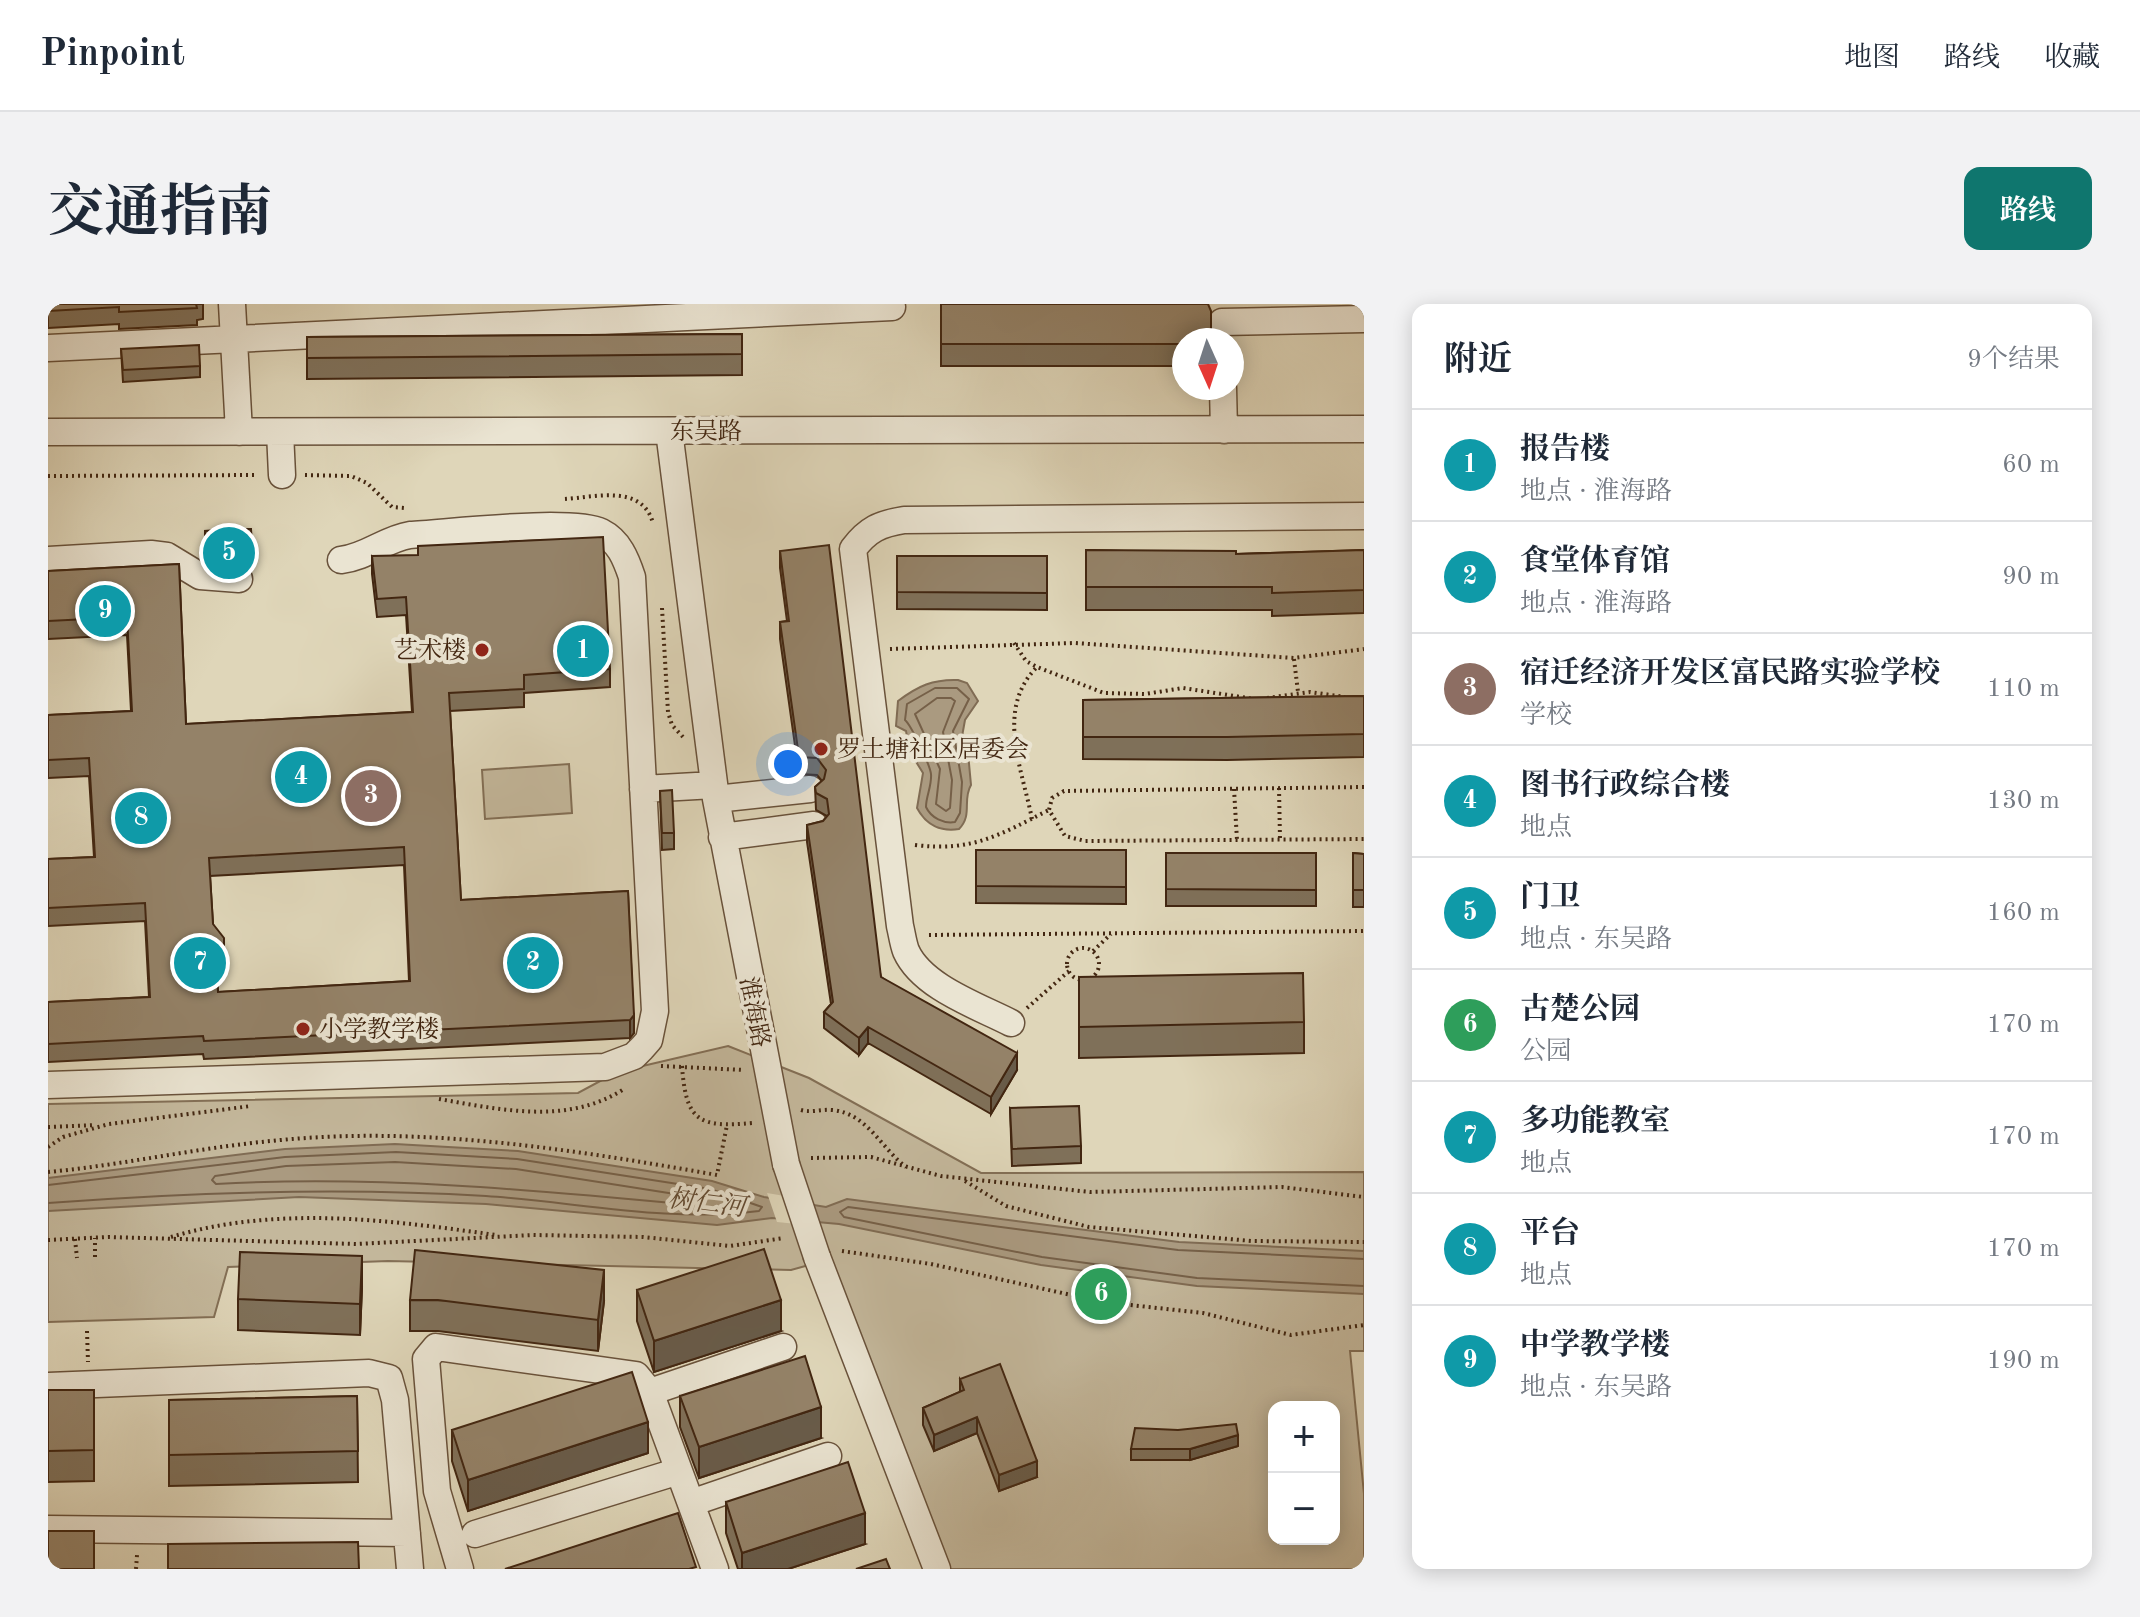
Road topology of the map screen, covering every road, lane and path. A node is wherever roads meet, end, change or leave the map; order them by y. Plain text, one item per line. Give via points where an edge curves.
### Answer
1 (232, 304) edge
2 (892, 307) dead end
3 (761, 309) edge
4 (496, 315) edge
5 (1364, 319) edge
6 (1222, 322) edge
7 (234, 339) junction
8 (48, 348) edge
9 (1223, 400) edge
10 (1364, 429) edge
11 (1224, 430) junction
12 (669, 431) junction
13 (48, 432) edge
14 (239, 432) junction
15 (280, 432) junction
16 (282, 475) dead end
17 (1364, 516) edge
18 (48, 560) edge
19 (341, 560) dead end
20 (239, 579) dead end
21 (1014, 643) junction
22 (864, 647) junction
23 (1364, 649) edge
24 (1294, 658) junction
25 (1037, 667) junction
26 (1298, 692) junction
27 (1354, 697) edge
28 (1364, 787) edge
29 (1279, 788) junction
30 (643, 789) junction
31 (810, 789) dead end
32 (1234, 789) junction
33 (715, 792) junction
34 (1049, 810) junction
35 (1032, 819) junction
36 (814, 825) edge
37 (722, 837) junction
38 (1280, 839) junction
39 (1364, 839) edge
40 (1237, 840) junction
41 (889, 842) junction
42 (1364, 931) edge
43 (1112, 933) junction
44 (902, 936) junction
45 (1093, 951) junction
46 (1069, 971) junction
47 (1011, 1023) joint
48 (682, 1066) junction
49 (649, 1068) dead end
50 (767, 1071) junction
51 (48, 1085) edge
52 (629, 1086) dead end
53 (425, 1099) dead end
54 (256, 1105) dead end
55 (775, 1115) junction
56 (109, 1124) junction
57 (727, 1125) junction
58 (48, 1127) edge
59 (48, 1147) edge
60 (786, 1162) junction
61 (907, 1168) junction
62 (48, 1172) edge
63 (962, 1179) junction
64 (1364, 1197) edge
65 (506, 1237) junction
66 (95, 1238) junction
67 (167, 1238) junction
68 (75, 1239) junction
69 (793, 1239) dead end
70 (48, 1240) edge
71 (1364, 1242) edge
72 (826, 1253) junction
73 (95, 1257) dead end
74 (77, 1258) dead end
75 (1364, 1325) edge
76 (783, 1347) dead end
77 (48, 1386) edge
78 (650, 1392) junction
79 (828, 1456) dead end
80 (679, 1471) junction
81 (691, 1503) junction
82 (48, 1529) edge
83 (407, 1533) junction
84 (475, 1534) dead end
85 (410, 1569) edge
86 (460, 1569) edge
87 (715, 1569) edge
88 (937, 1569) edge

1 - 7 street
2 - 3 street
3 - 4 street
4 - 7 street
5 - 6 street
7 - 8 street
7 - 14 street
9 - 11 street
10 - 11 street, 东吴路
11 - 12 street, 东吴路
12 - 15 street, 东吴路
12 - 33 street, 淮海路
13 - 14 street, 东吴路
14 - 15 street, 东吴路
15 - 16 street
17 - 22 street via 883,523 865,533 853,549
18 - 20 street via 151,554 167,556 200,576
19 - 30 street via 410,535 578,526 609,537 624,555 632,577
21 - 22 path via 910,650
21 - 24 path
21 - 25 path
22 - 41 street via 869,782 874,817
23 - 24 path
24 - 26 path
25 - 26 path via 1104,693 1136,695 1183,688 1254,699
25 - 35 path via 1024,679 1012,713
26 - 27 path
28 - 29 path
29 - 32 path
29 - 38 path
30 - 33 street
30 - 51 street via 655,1011 649,1040 634,1056 605,1067
31 - 33 street
32 - 34 path via 1064,791 1052,798
32 - 40 path
33 - 37 street, 淮海路
34 - 35 path
34 - 40 path via 1065,836 1085,841
35 - 41 path via 980,844 938,848
36 - 37 street
37 - 50 street, 淮海路
38 - 39 path
38 - 40 path
41 - 44 street
42 - 43 path
43 - 44 path
43 - 45 path
44 - 47 street via 918,969
45 - 46 path via 1073,952 1067,960
45 - 46 path via 1099,960 1095,974 1081,979
46 - 47 path
48 - 49 path
48 - 50 path
48 - 57 path via 688,1108 702,1122
50 - 55 street, 淮海路
52 - 53 path via 602,1103 545,1112
54 - 56 path
55 - 57 path
55 - 60 street, 淮海路
55 - 61 path via 844,1113 872,1129 888,1153
56 - 58 path
56 - 59 path via 63,1137
57 - 62 path via 717,1175 572,1150 413,1138 271,1141
60 - 61 path via 849,1155
60 - 72 street, 淮海路, bridge
61 - 63 path
63 - 64 path via 1090,1192 1282,1187
63 - 71 path via 1006,1206 1089,1227 1252,1241
65 - 67 path via 299,1244
65 - 67 path via 331,1219 247,1222
65 - 69 path via 643,1237 730,1246
66 - 67 path
66 - 68 path
66 - 73 path
68 - 70 path
68 - 74 path
72 - 75 path via 931,1264 1103,1302 1203,1313 1291,1335
72 - 88 street, 淮海路
76 - 78 street
77 - 83 street via 369,1373 389,1378
78 - 80 street
78 - 86 street via 636,1375 436,1347 426,1359 437,1491
79 - 81 street
80 - 81 street
80 - 84 street
81 - 87 street
82 - 83 street
83 - 85 street

